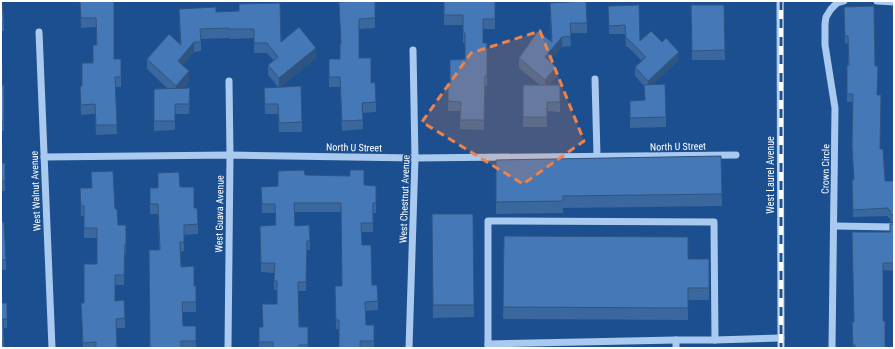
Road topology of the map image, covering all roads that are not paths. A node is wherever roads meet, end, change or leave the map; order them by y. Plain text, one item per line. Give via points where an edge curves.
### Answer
1 (780, 1) edge
2 (844, 1) edge
3 (881, 1) edge
4 (894, 2) edge
5 (39, 32) dead end
6 (413, 50) dead end
7 (595, 79) dead end
8 (229, 80) dead end
9 (230, 155) junction
10 (736, 155) dead end
11 (597, 156) junction
12 (44, 157) junction
13 (415, 158) junction
14 (834, 226) junction
15 (894, 227) edge
16 (781, 338) junction
17 (715, 340) junction
18 (676, 344) edge
19 (488, 346) edge
20 (52, 348) edge
21 (228, 348) edge
22 (409, 348) edge
23 (781, 348) edge
24 (832, 348) edge

1 - 16 street, West Laurel Avenue
2 - 14 street, Crown Circle via 830,9 825,24 825,45 836,108
3 - 4 street
5 - 12 street, West Walnut Avenue
6 - 13 street, West Chestnut Avenue
7 - 11 street
8 - 9 street, West Guava Avenue
9 - 12 street, North U Street
9 - 13 street, North U Street
9 - 21 street, West Guava Avenue
10 - 11 street, North U Street
11 - 13 street, North U Street
12 - 20 street, West Walnut Avenue
13 - 22 street, West Chestnut Avenue
14 - 15 street
14 - 24 street, Crown Circle
16 - 17 street
16 - 23 street, West Laurel Avenue
17 - 18 street
17 - 19 street via 714,222 488,221
18 - 19 street

